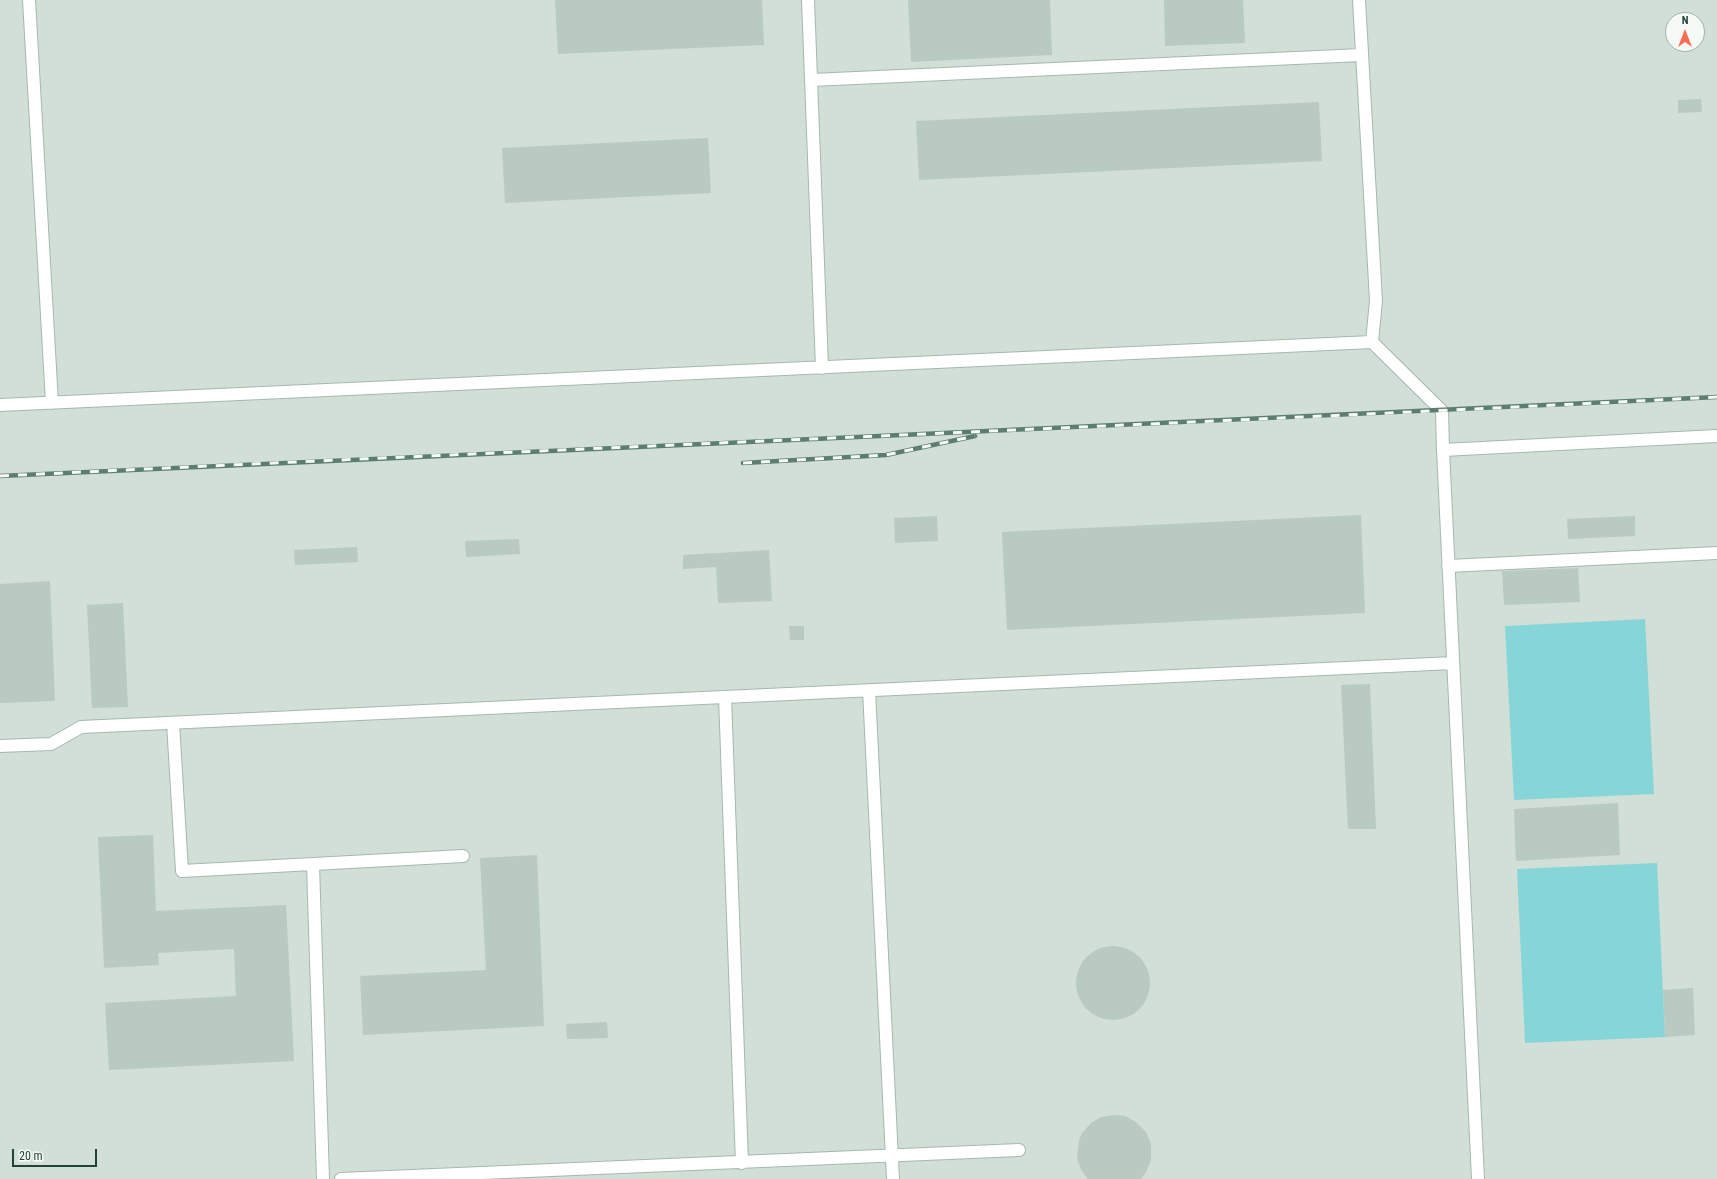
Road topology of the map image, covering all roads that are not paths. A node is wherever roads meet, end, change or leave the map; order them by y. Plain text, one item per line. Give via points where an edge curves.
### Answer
1 (29, 0) edge
2 (808, 0) edge
3 (1358, 0) edge
4 (1361, 55) junction
5 (812, 80) junction
6 (1372, 342) junction
7 (822, 368) junction
8 (52, 403) junction
9 (0, 405) edge
10 (1717, 436) edge
11 (1443, 450) junction
12 (1717, 553) edge
13 (1448, 566) junction
14 (1453, 663) junction
15 (868, 690) junction
16 (725, 697) junction
17 (174, 723) junction
18 (0, 746) edge
19 (463, 856) dead end
20 (313, 865) junction
21 (1019, 1150) dead end
22 (892, 1156) junction
23 (742, 1163) junction
24 (544, 1175) edge
25 (324, 1179) edge
26 (341, 1179) edge
27 (893, 1179) edge
28 (1478, 1179) edge

1 - 8 lane
2 - 5 lane
3 - 4 lane
4 - 5 lane
4 - 6 lane via 1376,301
5 - 7 lane
6 - 7 lane
6 - 11 lane via 1442,411
7 - 8 lane
8 - 9 lane
10 - 11 lane
11 - 13 lane
12 - 13 lane
13 - 14 lane
14 - 15 lane
14 - 28 lane
15 - 16 lane
15 - 22 lane
16 - 17 lane
16 - 23 lane
17 - 18 lane via 81,727 51,744
17 - 20 lane via 182,871
19 - 20 lane
20 - 25 lane
21 - 22 lane
22 - 23 lane
22 - 27 lane
23 - 24 lane
24 - 26 lane

